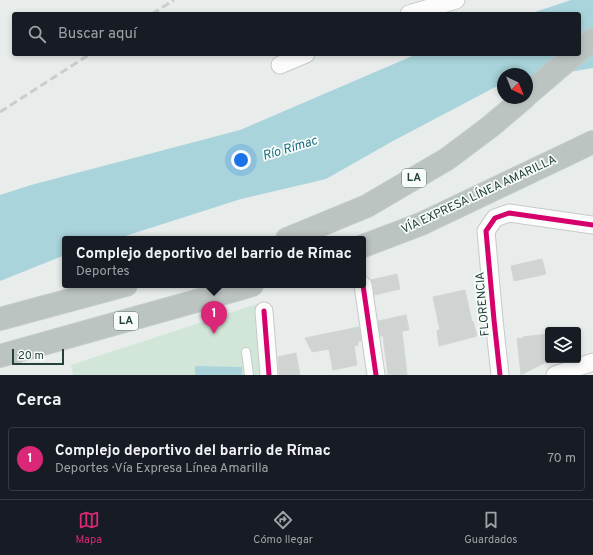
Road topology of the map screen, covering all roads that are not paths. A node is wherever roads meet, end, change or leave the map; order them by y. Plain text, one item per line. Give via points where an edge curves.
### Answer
1 (456, 0) edge
2 (416, 12) edge
3 (593, 39) edge
4 (581, 49) edge
5 (301, 56) edge
6 (573, 56) edge
7 (280, 65) dead end
8 (533, 90) edge
9 (517, 104) edge
10 (593, 142) edge
11 (593, 225) edge
12 (295, 236) edge
13 (366, 245) edge
14 (115, 288) edge
15 (244, 288) edge
16 (362, 288) edge
17 (264, 311) dead end
18 (0, 319) edge
19 (246, 352) dead end
20 (0, 356) edge
21 (593, 362) edge
22 (249, 375) edge
23 (269, 375) edge
24 (376, 375) edge
25 (500, 375) edge
26 (555, 375) edge

1 - 2 street
3 - 4 highway
5 - 7 street
6 - 8 highway
9 - 12 highway, LA via 447,159 367,206
10 - 13 highway, VÍA EXPRESA LÍNEA AMARILLA via 421,224
11 - 25 street, FLORENCIA via 509,213 495,218 486,231
14 - 18 highway
15 - 20 highway, LA
16 - 24 street
17 - 23 street
19 - 22 lane
21 - 26 street

